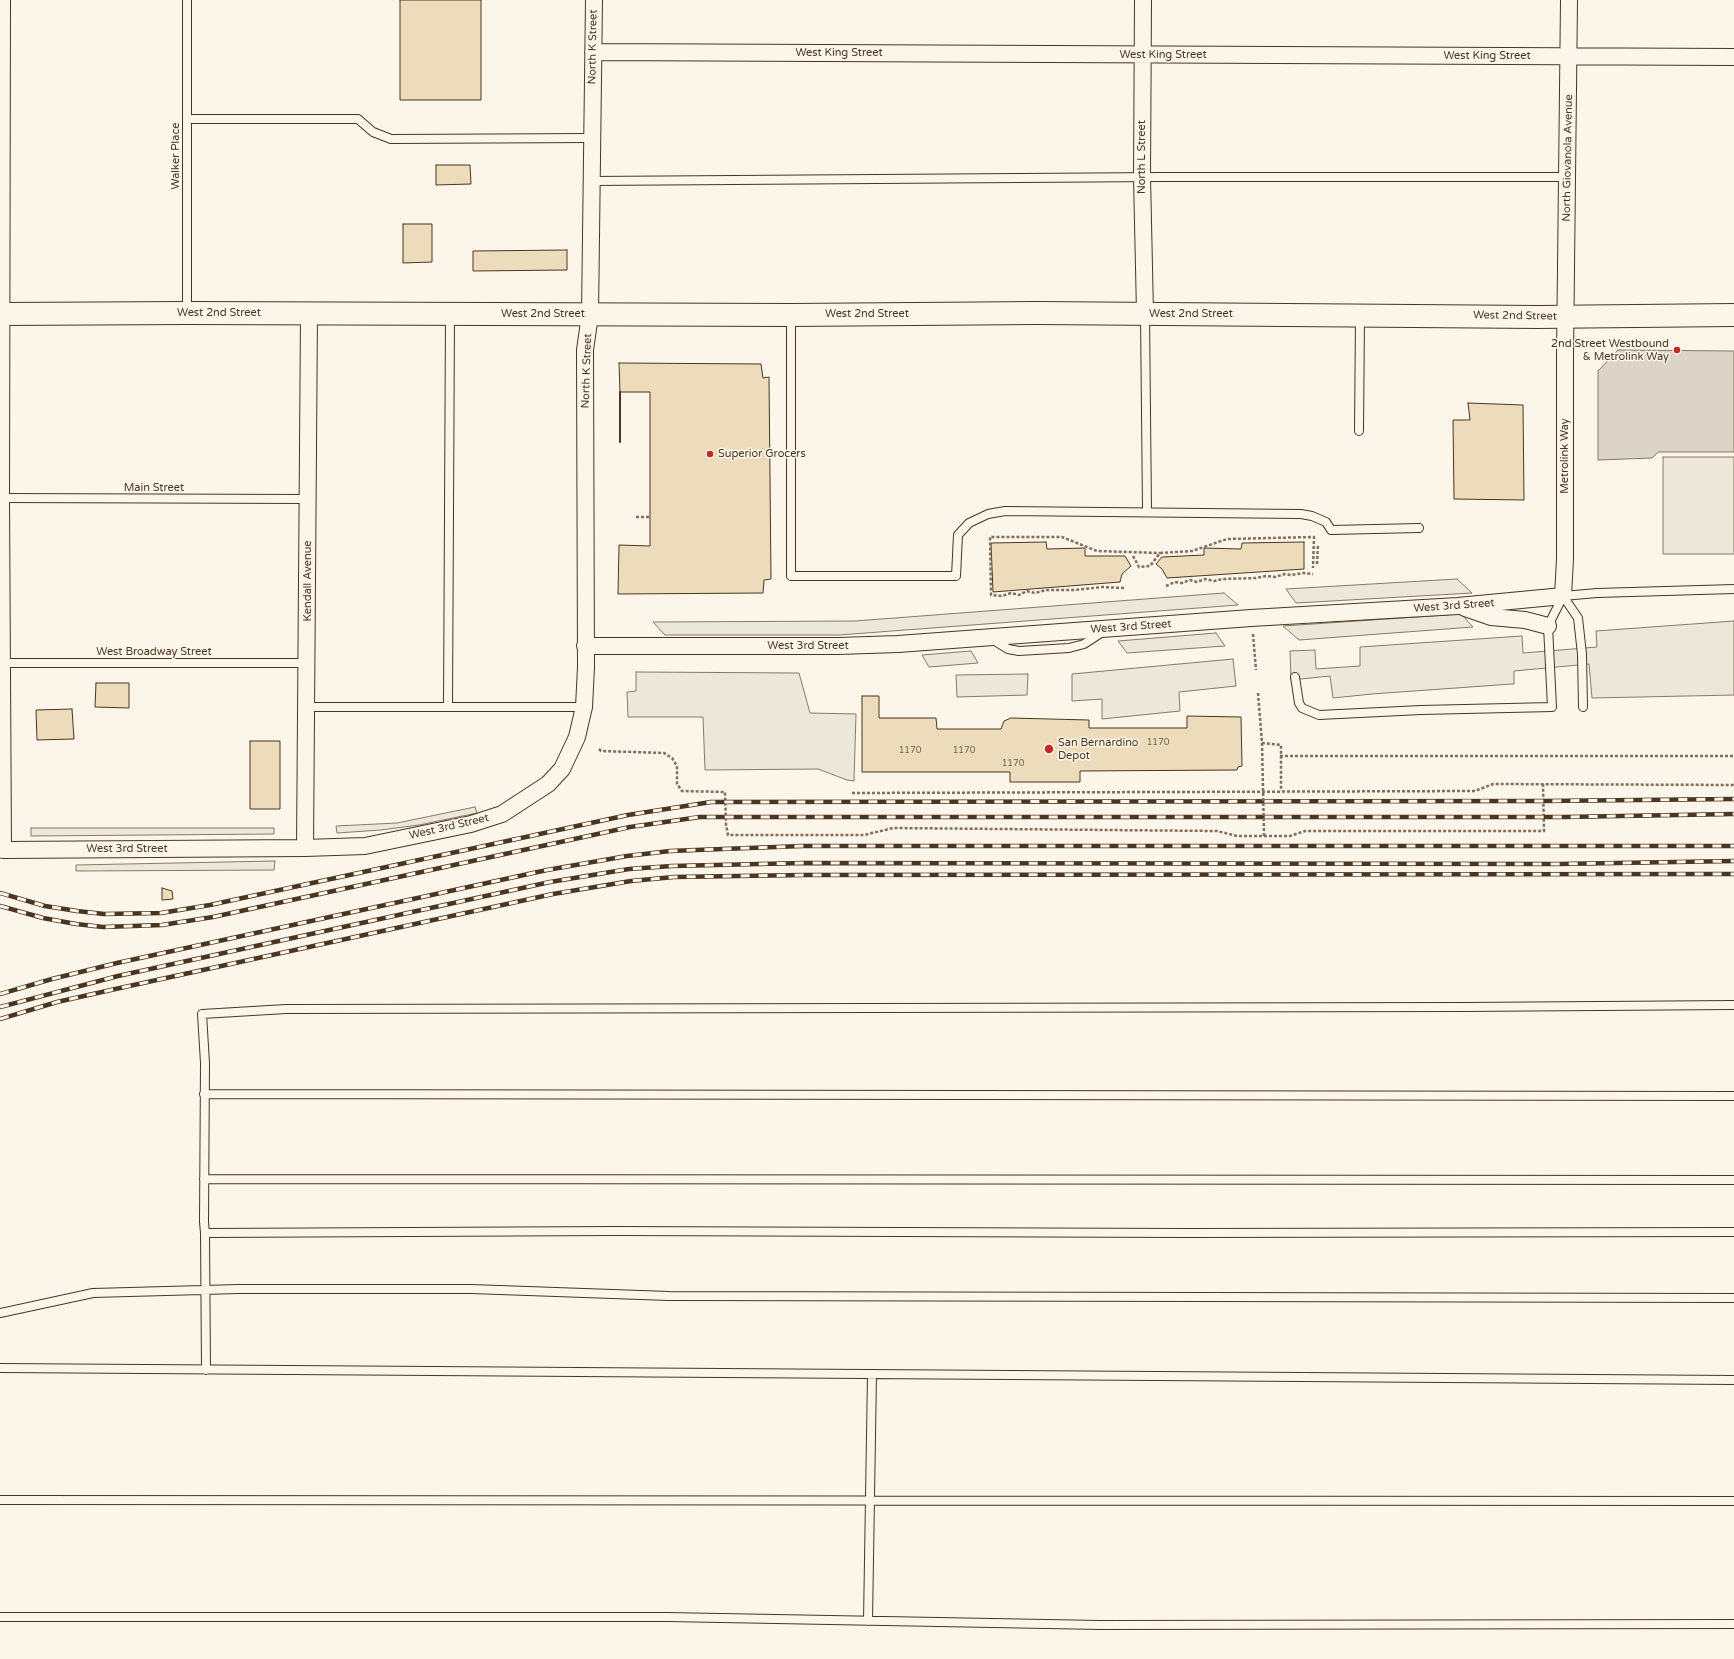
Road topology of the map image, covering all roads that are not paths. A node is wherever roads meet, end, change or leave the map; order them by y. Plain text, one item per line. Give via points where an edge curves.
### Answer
1 (2, 0) edge
2 (187, 0) edge
3 (594, 0) edge
4 (1143, 0) edge
5 (1569, 0) edge
6 (593, 52) junction
7 (1143, 55) junction
8 (1570, 56) junction
9 (1734, 57) edge
10 (187, 119) junction
11 (592, 138) junction
12 (1142, 177) junction
13 (1568, 177) junction
14 (591, 181) junction
15 (187, 313) junction
16 (1145, 313) junction
17 (1, 314) edge
18 (309, 314) junction
19 (450, 314) junction
20 (590, 314) junction
21 (791, 314) junction
22 (1734, 314) edge
23 (1360, 315) junction
24 (1565, 317) junction
25 (1360, 431) dead end
26 (0, 498) edge
27 (309, 499) junction
28 (1147, 511) junction
29 (1419, 528) dead end
30 (1734, 589) edge
31 (1563, 596) junction
32 (1458, 606) junction
33 (1548, 626) junction
34 (586, 646) junction
35 (1, 663) edge
36 (307, 663) junction
37 (1295, 678) dead end
38 (307, 707) junction
39 (448, 707) junction
40 (584, 707) junction
41 (1583, 707) dead end
42 (305, 848) junction
43 (1734, 1005) edge
44 (204, 1094) junction
45 (1734, 1096) edge
46 (204, 1179) junction
47 (1734, 1180) edge
48 (1734, 1232) edge
49 (205, 1233) junction
50 (206, 1290) junction
51 (1734, 1298) edge
52 (0, 1313) edge
53 (0, 1368) edge
54 (206, 1370) junction
55 (872, 1374) junction
56 (1734, 1380) edge
57 (0, 1500) edge
58 (870, 1500) junction
59 (1734, 1501) edge
60 (0, 1617) edge
61 (868, 1621) junction
62 (1734, 1624) edge

1 - 17 street
2 - 10 lane, Walker Place
3 - 6 street, North K Street
4 - 7 street, North L Street
5 - 8 street, North Giovanola Avenue
6 - 7 street, West King Street
6 - 11 street, North K Street
7 - 8 street, West King Street
7 - 12 street, North L Street
8 - 9 street, West King Street
8 - 13 street, North Giovanola Avenue
10 - 11 lane via 358,119 373,132 391,139
10 - 15 lane, Walker Place
11 - 14 street, North K Street
12 - 13 lane
12 - 14 lane
12 - 16 street, North L Street
13 - 24 street, North Giovanola Avenue
14 - 20 street, North K Street
15 - 17 main road, West 2nd Street
15 - 18 main road, West 2nd Street
16 - 21 main road, West 2nd Street
16 - 23 main road, West 2nd Street
16 - 28 lane
17 - 26 street
18 - 19 main road, West 2nd Street
18 - 27 street, Kendall Avenue
19 - 20 main road, West 2nd Street
19 - 39 lane
20 - 21 main road, West 2nd Street
20 - 34 street, North K Street via 585,350
21 - 28 lane via 791,576 956,576 958,535 968,522 988,514 1005,511
22 - 24 main road, West 2nd Street
23 - 24 main road, West 2nd Street
23 - 25 lane
24 - 31 street, Metrolink Way
26 - 27 lane, Main Street
26 - 35 street
27 - 36 street, Kendall Avenue
28 - 29 lane via 1301,514 1326,522 1331,530
30 - 31 lane, West 3rd Street via 1597,592
31 - 32 street, West 3rd Street
31 - 33 lane, Metrolink Way
31 - 41 lane via 1578,618
32 - 33 street via 1490,617 1525,620
32 - 34 street, West 3rd Street via 838,646
33 - 37 lane, Metrolink Way via 1552,707 1319,715 1302,708
34 - 40 street, West 3rd Street
35 - 36 lane, West Broadway Street
35 - 42 street, West 3rd Street via 3,850
36 - 38 street, Kendall Avenue
38 - 39 lane
38 - 42 street, Kendall Avenue
39 - 40 lane
40 - 42 street, West 3rd Street via 577,737 562,769 548,784 502,814 471,824 365,846
43 - 44 lane via 1447,1008 286,1009 202,1014
44 - 45 lane
44 - 46 lane
46 - 47 lane
46 - 49 lane
48 - 49 lane
49 - 50 lane
50 - 51 lane via 471,1290 670,1296
50 - 52 lane via 93,1293
50 - 54 lane
53 - 54 lane
54 - 55 lane
55 - 56 lane
55 - 58 lane
57 - 58 lane
58 - 59 lane
58 - 61 lane
60 - 61 lane via 667,1617
61 - 62 lane via 1101,1625

